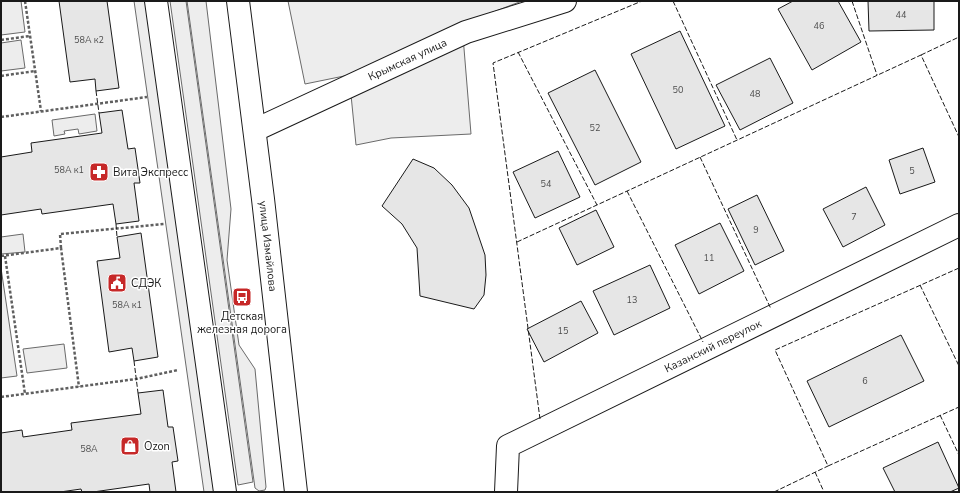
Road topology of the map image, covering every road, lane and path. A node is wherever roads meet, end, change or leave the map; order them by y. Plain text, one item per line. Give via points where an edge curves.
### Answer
1 (25, 1) edge
2 (156, 1) edge
3 (238, 1) edge
4 (565, 1) edge
5 (30, 36) junction
6 (1, 40) edge
7 (35, 71) junction
8 (1, 76) edge
9 (169, 94) junction
10 (41, 111) junction
11 (1, 117) edge
12 (255, 130) junction
13 (187, 222) junction
14 (959, 225) edge
15 (61, 248) junction
16 (3, 256) edge
17 (178, 370) dead end
18 (79, 386) junction
19 (25, 394) junction
20 (1, 397) edge
21 (224, 492) edge
22 (296, 492) edge
23 (506, 492) edge

1 - 5 path
2 - 9 street
3 - 12 street, улица Измайлова
4 - 12 street, Крымская улица via 466,32
5 - 6 path
5 - 7 path
7 - 8 path
7 - 10 path
9 - 10 path
9 - 13 street
10 - 11 path
12 - 22 street, улица Измайлова
13 - 15 path via 60,234
13 - 21 street
14 - 23 street, Казанский переулок via 508,446
15 - 16 path
15 - 18 path
16 - 19 path
17 - 18 path via 136,379
18 - 19 path
19 - 20 path

